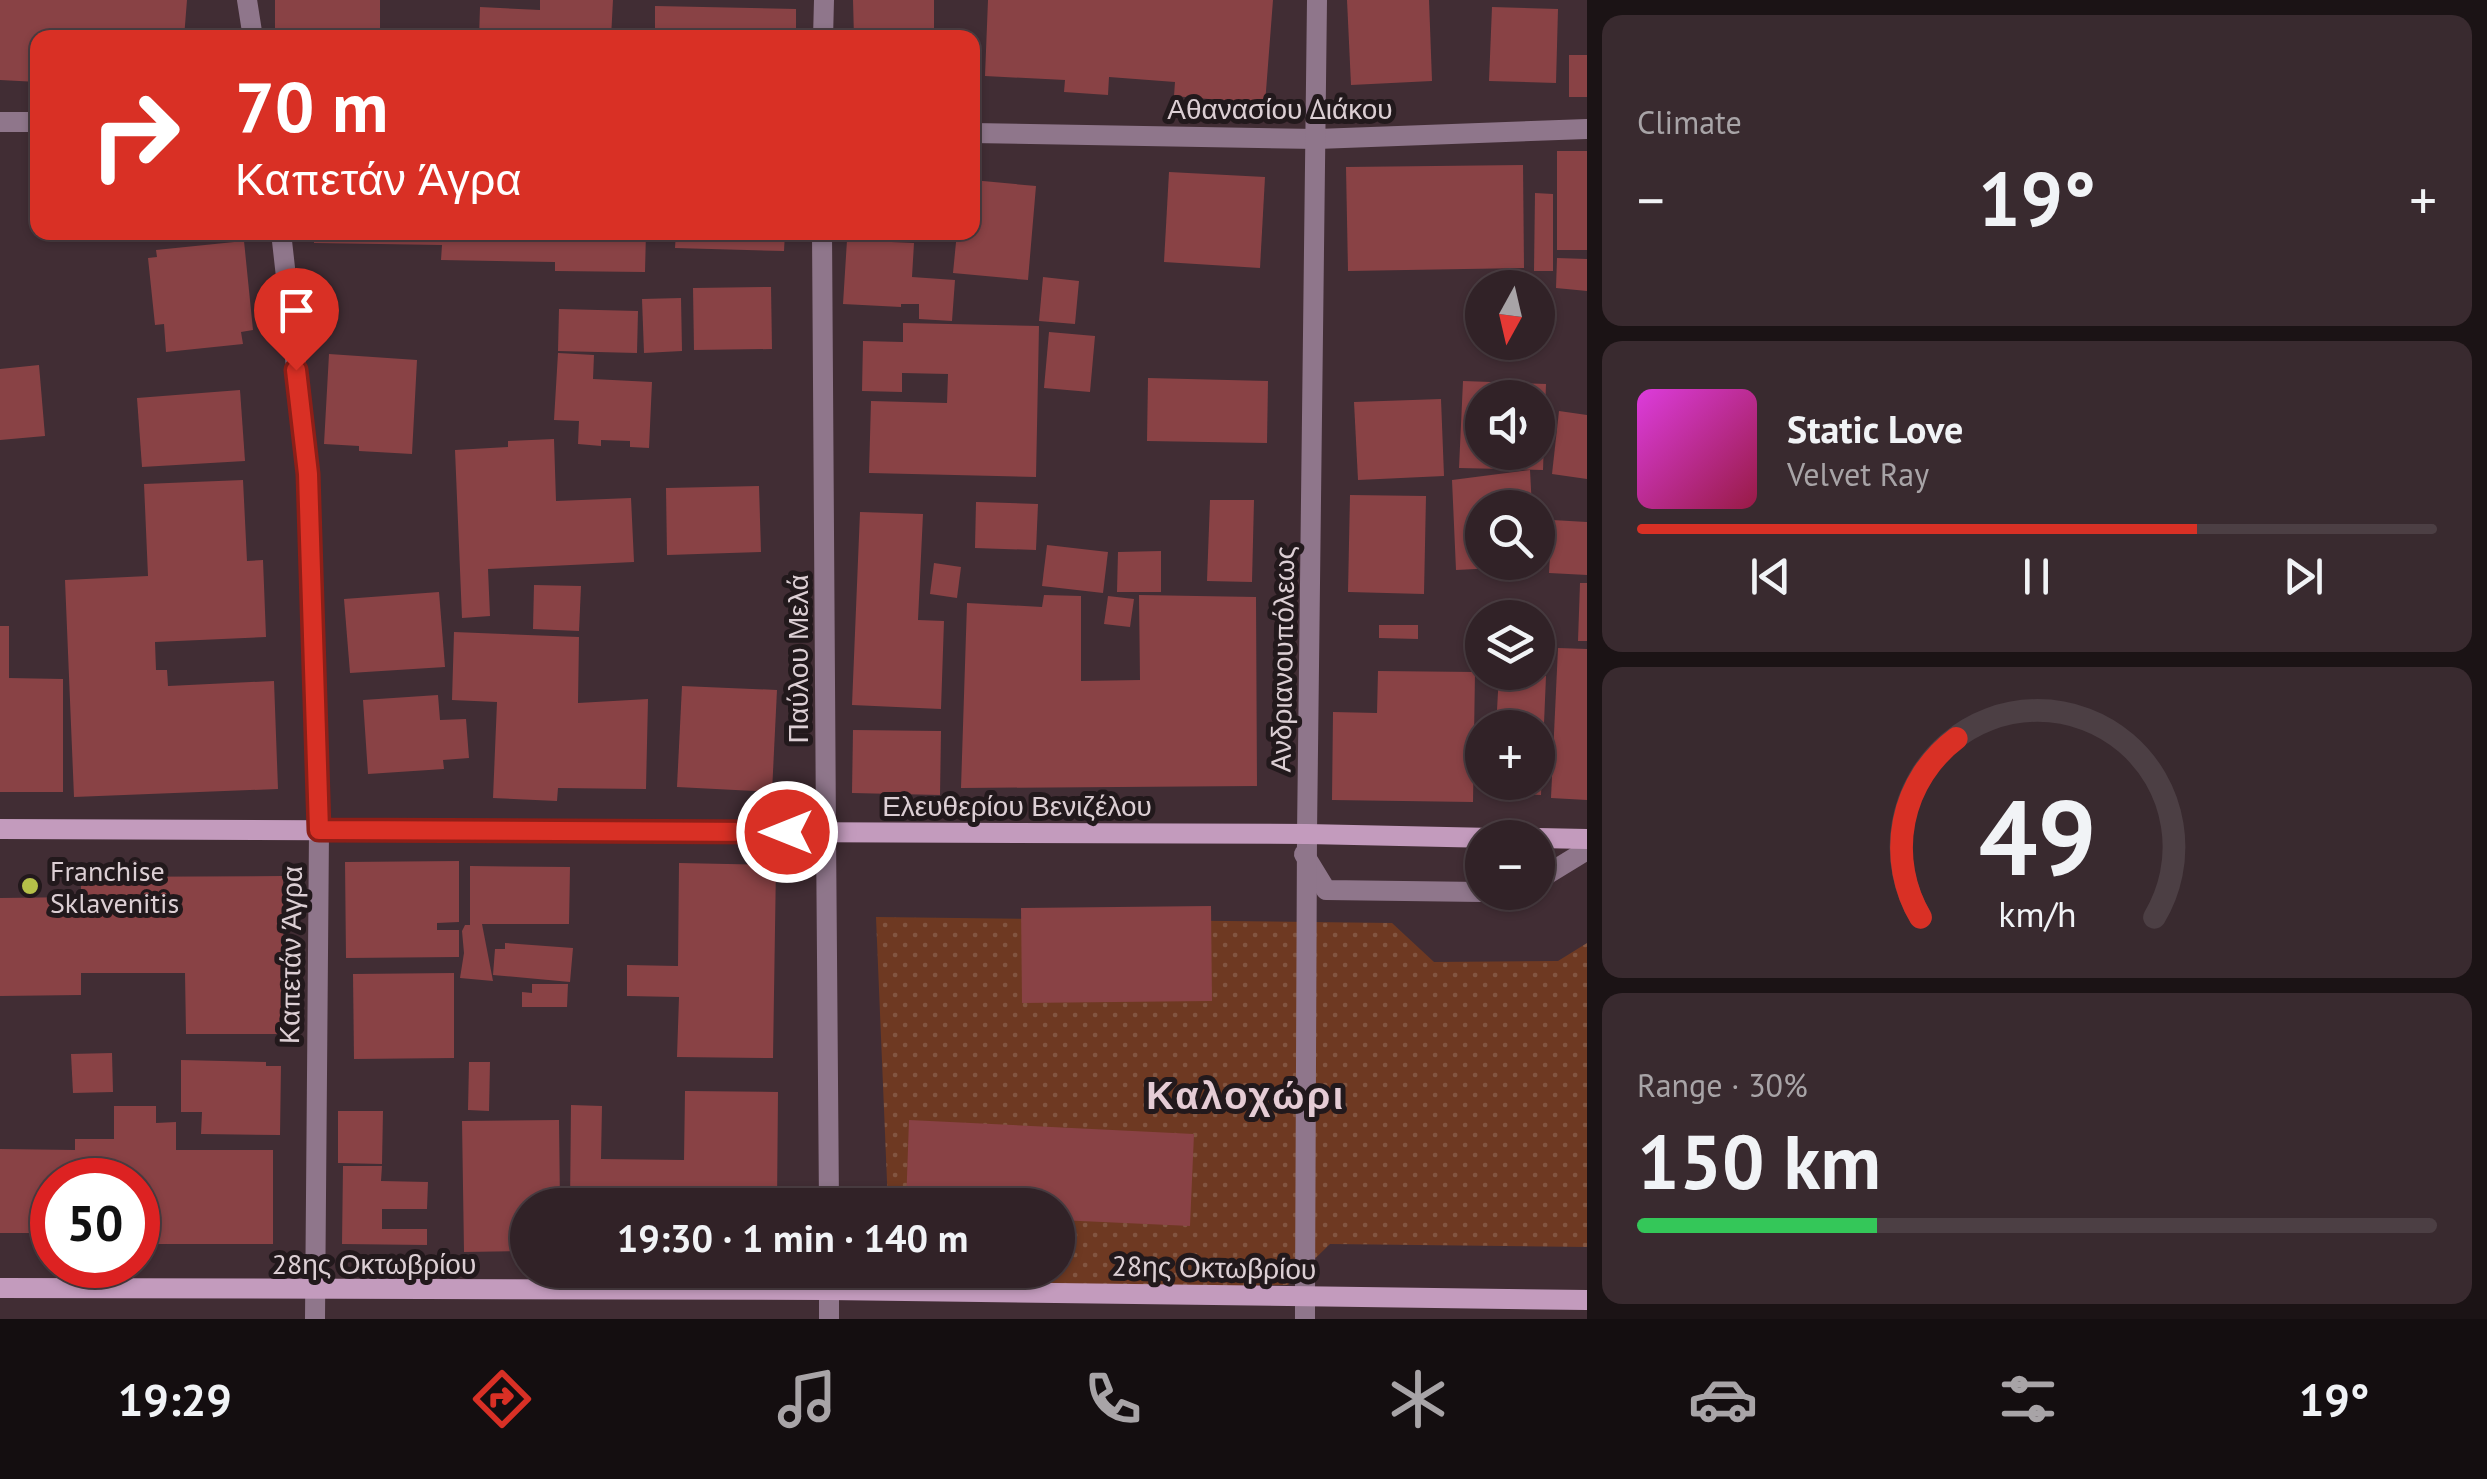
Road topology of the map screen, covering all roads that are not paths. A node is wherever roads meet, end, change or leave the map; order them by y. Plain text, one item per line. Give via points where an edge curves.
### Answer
1 (247, 0) edge
2 (824, 0) edge
3 (1317, 0) edge
4 (252, 30) edge
5 (823, 30) edge
6 (0, 122) edge
7 (30, 122) edge
8 (1587, 129) edge
9 (980, 133) edge
10 (1317, 139) junction
11 (282, 240) edge
12 (822, 240) edge
13 (0, 829) edge
14 (319, 830) junction
15 (826, 832) junction
16 (1299, 834) junction
17 (1465, 837) edge
18 (1555, 839) edge
19 (1587, 840) edge
20 (1587, 850) edge
21 (1307, 859) junction
22 (1555, 870) edge
23 (1465, 892) edge
24 (828, 1188) edge
25 (510, 1287) edge
26 (0, 1288) edge
27 (829, 1288) edge
28 (1075, 1288) edge
29 (313, 1291) junction
30 (1305, 1295) junction
31 (1587, 1300) edge
32 (315, 1319) edge
33 (829, 1319) edge
34 (1305, 1319) edge

1 - 4 street
2 - 5 street
3 - 10 street, Ανδριανουπόλεως
6 - 7 street
8 - 10 street, Αθανασίου Διάκου
9 - 10 street, Αθανασίου Διάκου
10 - 16 street, Ανδριανουπόλεως
11 - 14 street, Καπετάν Άγρα via 308,474
12 - 15 street, Παύλου Μελά
13 - 14 main road, Ελευθερίου Βενιζέλου
14 - 15 main road, Ελευθερίου Βενιζέλου
14 - 29 street, Καπετάν Άγρα
15 - 16 main road, Ελευθερίου Βενιζέλου
15 - 24 street, Παύλου Μελά
16 - 17 main road, Ελευθερίου Βενιζέλου
16 - 21 street
18 - 19 main road
20 - 22 street
21 - 23 street via 1326,890
21 - 30 street
25 - 29 main road, 28ης Οκτωβρίου
26 - 29 main road, 28ης Οκτωβρίου
27 - 33 street
28 - 30 main road, 28ης Οκτωβρίου
29 - 32 street, Καπετάν Άγρα
30 - 31 main road, 28ης Οκτωβρίου
30 - 34 street

